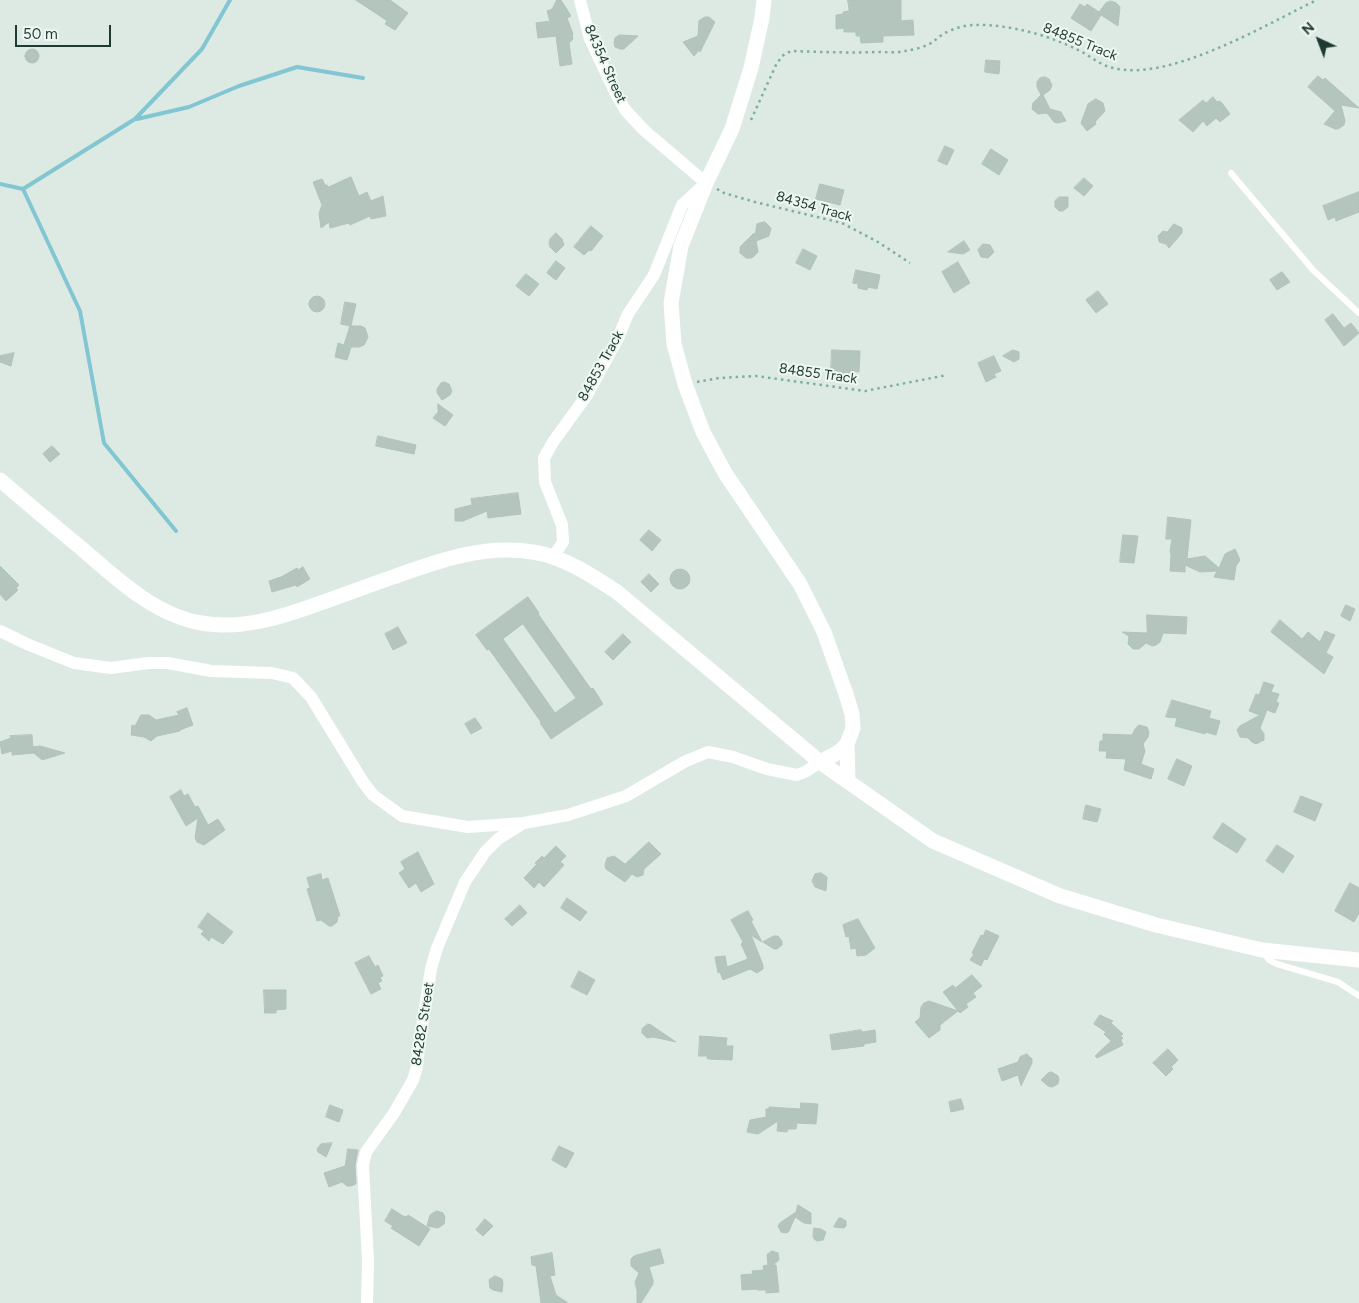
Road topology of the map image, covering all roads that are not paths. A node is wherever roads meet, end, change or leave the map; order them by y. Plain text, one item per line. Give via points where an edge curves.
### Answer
1 (580, 0) edge
2 (764, 0) edge
3 (1231, 172) dead end
4 (706, 183) junction
5 (1359, 313) edge
6 (0, 480) edge
7 (553, 557) junction
8 (0, 631) edge
9 (847, 744) junction
10 (820, 762) junction
11 (848, 781) junction
12 (524, 823) junction
13 (1262, 950) junction
14 (1359, 960) edge
15 (1359, 996) edge
16 (367, 1303) edge

1 - 4 street, 84354 Street via 590,39 626,111
2 - 4 street via 751,68 732,129
3 - 5 lane via 1313,270
4 - 7 street, 84853 Track via 682,205 654,275 628,314 586,396 544,458 544,482 562,525 563,542
4 - 9 street via 681,246 670,302 674,344 703,432 725,474 800,584 824,632 852,714 853,728
6 - 7 street via 149,602 201,623 232,625 260,622 300,611 442,559 484,551 533,552
7 - 10 street via 582,570 617,592
8 - 12 street via 35,648 83,664 111,668 168,663 212,671 272,673 293,678 311,697 373,795 402,816 468,827
9 - 10 street
9 - 11 street
10 - 11 street
10 - 12 street via 797,775 708,752 684,762 626,796 568,815
11 - 13 street via 933,841 1060,896 1156,925
12 - 16 street, 84282 Street via 498,838 465,882 431,969 413,1080 366,1152 363,1165
13 - 14 street
13 - 15 lane via 1269,960 1277,964 1338,982

